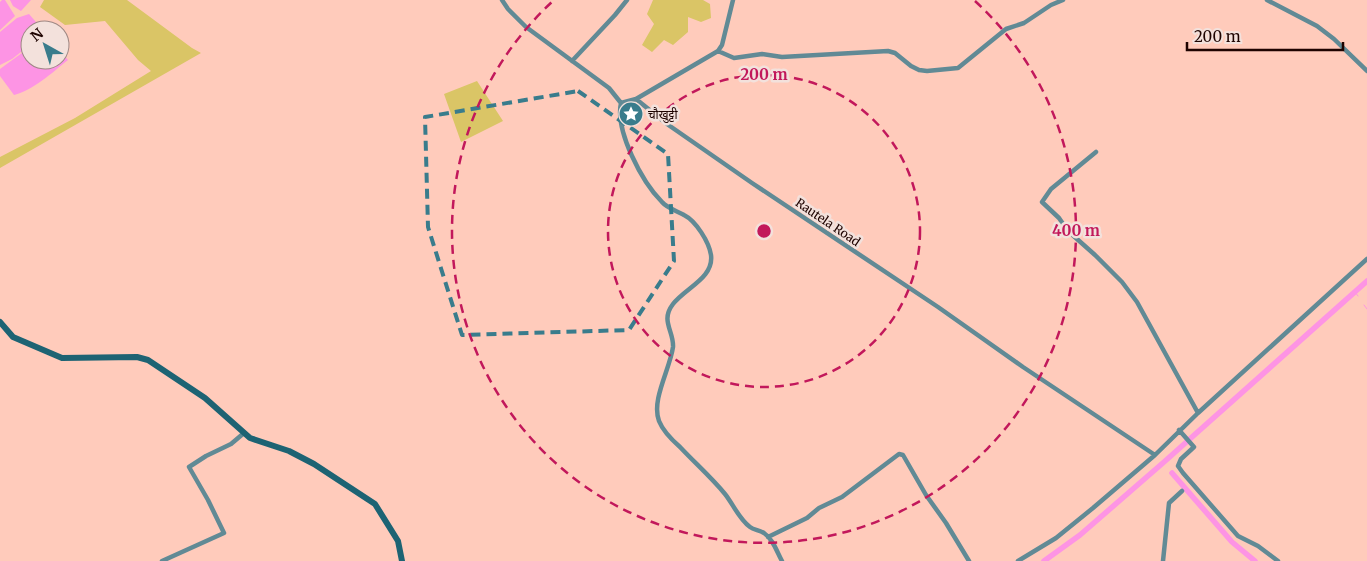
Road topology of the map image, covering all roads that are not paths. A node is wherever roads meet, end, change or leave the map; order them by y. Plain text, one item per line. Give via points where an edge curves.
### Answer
1 (502, 0) edge
2 (627, 0) edge
3 (733, 0) edge
4 (1063, 0) edge
5 (1267, 0) edge
6 (718, 51) junction
7 (572, 61) junction
8 (1367, 71) edge
9 (636, 99) junction
10 (621, 103) junction
11 (1096, 152) dead end
12 (1367, 259) edge
13 (0, 322) edge
14 (1198, 413) junction
15 (1181, 432) junction
16 (244, 433) junction
17 (1155, 455) junction
18 (1182, 491) dead end
19 (768, 537) junction
20 (162, 561) edge
21 (402, 561) edge
22 (782, 561) edge
23 (969, 561) edge
24 (1018, 561) edge
25 (1163, 561) edge
26 (1278, 561) edge

1 - 7 street via 526,27
2 - 7 street
3 - 6 street
4 - 6 street via 1024,23 1006,28 958,68 920,70 888,51 782,57 762,54 734,58
5 - 8 street via 1317,26
6 - 9 street
7 - 10 street via 609,88
9 - 10 street
9 - 17 street, Rautela Road via 752,183
10 - 19 street via 622,128 633,158 651,189 663,204 687,216 696,225 711,255 711,265 706,274 668,311 673,345 660,390 659,420 668,434 725,494 750,528
11 - 14 street via 1051,189 1042,202 1122,282 1137,302
12 - 14 street
13 - 16 street via 13,337 62,358 137,356 148,360 205,398
14 - 15 street
15 - 17 street
15 - 26 street via 1194,446 1178,466 1183,473 1238,536
16 - 20 street via 189,467 224,533
16 - 21 street via 314,464 374,504 398,541
17 - 24 street via 1056,538
18 - 25 street via 1169,503
19 - 22 street
19 - 23 street via 842,497 899,454 903,455

